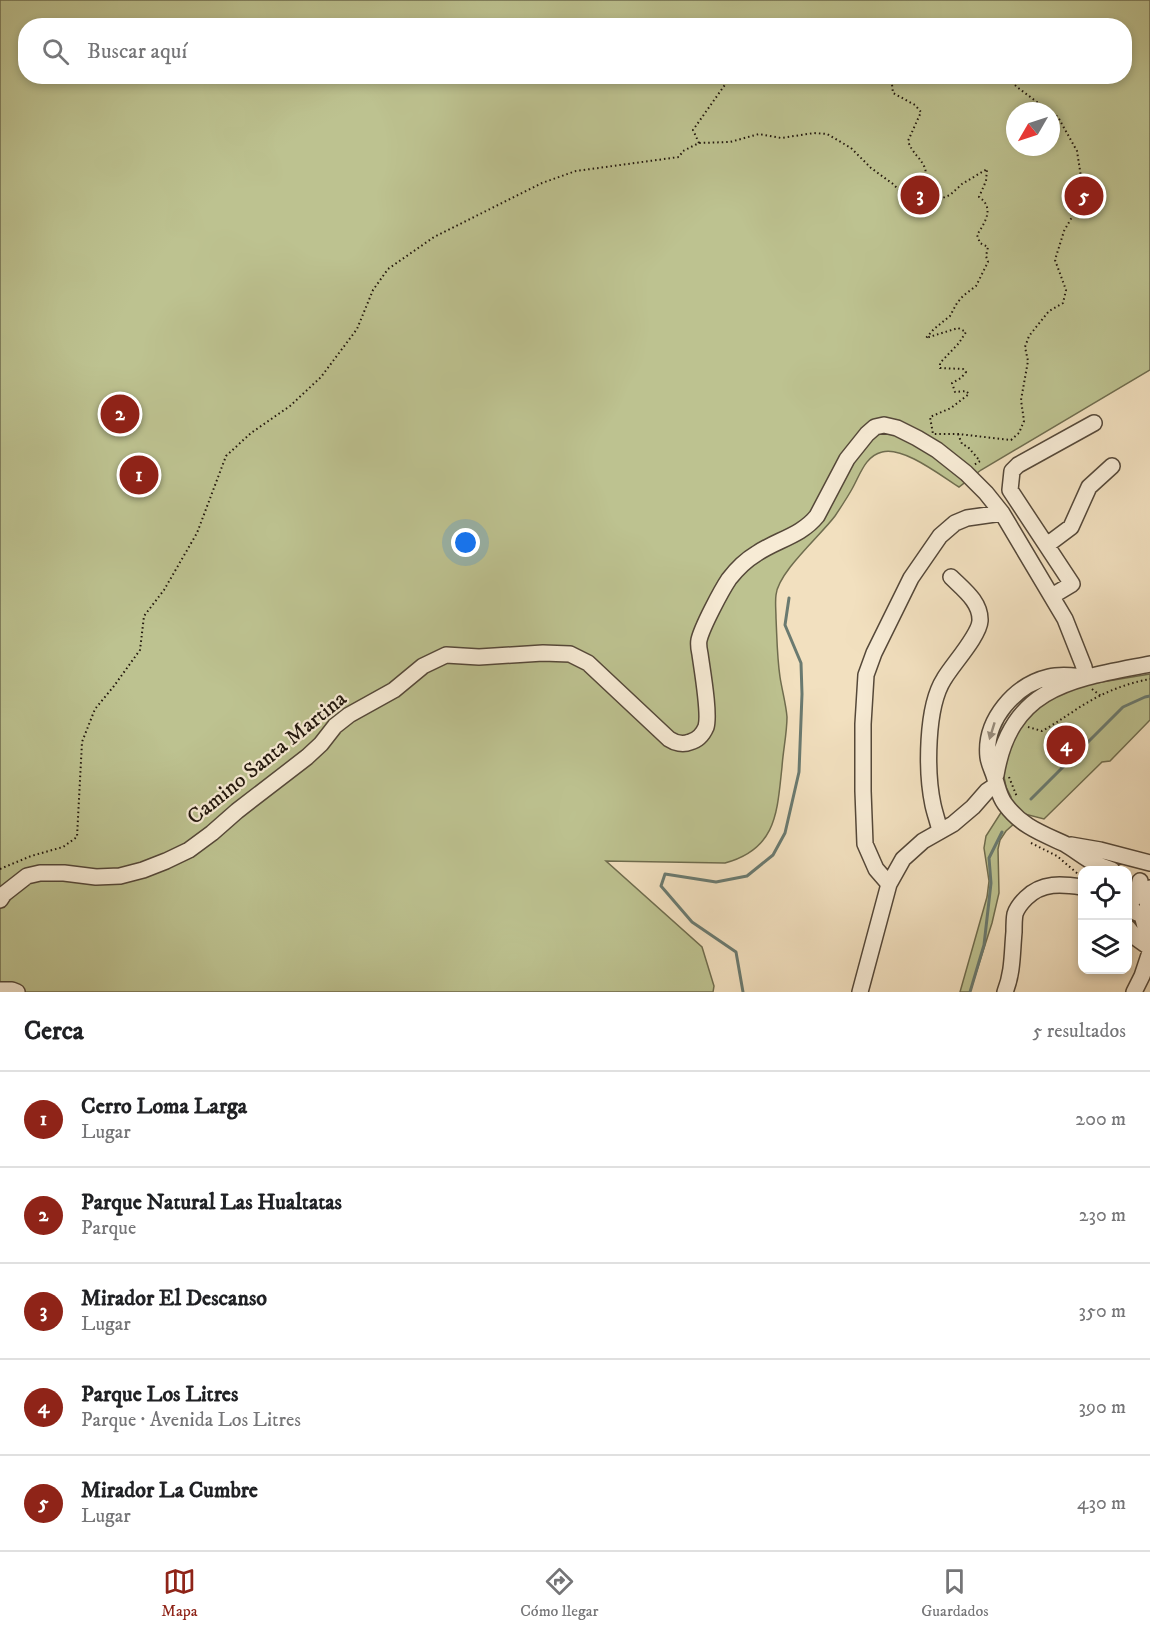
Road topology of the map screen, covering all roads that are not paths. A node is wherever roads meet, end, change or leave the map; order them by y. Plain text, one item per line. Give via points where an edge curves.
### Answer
1 (1094, 423) dead end
2 (1112, 466) dead end
3 (1002, 513) junction
4 (1047, 545) junction
5 (951, 577) dead end
6 (1052, 596) junction
7 (1150, 664) edge
8 (1086, 677) junction
9 (1000, 780) junction
10 (940, 831) junction
11 (1097, 856) junction
12 (1150, 864) edge
13 (1108, 866) edge
14 (1142, 882) edge
15 (890, 884) junction
16 (1078, 886) edge
17 (0, 900) edge
18 (1146, 912) edge
19 (1132, 933) edge
20 (1150, 949) edge
21 (0, 990) edge
22 (17, 992) edge
23 (860, 992) edge
24 (1005, 992) edge
25 (1134, 992) edge

1 - 4 street via 1012,471 1010,490
2 - 4 street via 1089,487 1071,527
3 - 6 street, Camino Santa Martina
3 - 15 street via 967,518 940,536 912,578 866,675 862,791 865,844 876,869
3 - 17 street, Camino Santa Martina via 966,473 937,450 897,428 875,427 847,459 811,524 756,553 730,578 698,643 706,723 703,733 694,741 673,742 588,663 570,654 446,655 349,715 307,757 189,850 120,876 27,876
4 - 6 street via 1072,584
5 - 10 street via 971,597 980,623 943,680 930,719 929,778
6 - 8 street, Camino Santa Martina via 1065,619
7 - 8 street
8 - 9 street via 1048,693 1023,713 1006,737 999,756
9 - 10 street via 973,807
9 - 11 street via 1004,803 1016,817 1034,831
10 - 15 street via 903,859
11 - 12 street
11 - 13 street
14 - 18 street via 1131,907 1135,912
15 - 23 street
16 - 24 street via 1047,886 1024,900 1015,914 1011,974
18 - 20 street
19 - 20 street
20 - 25 street
21 - 22 street

